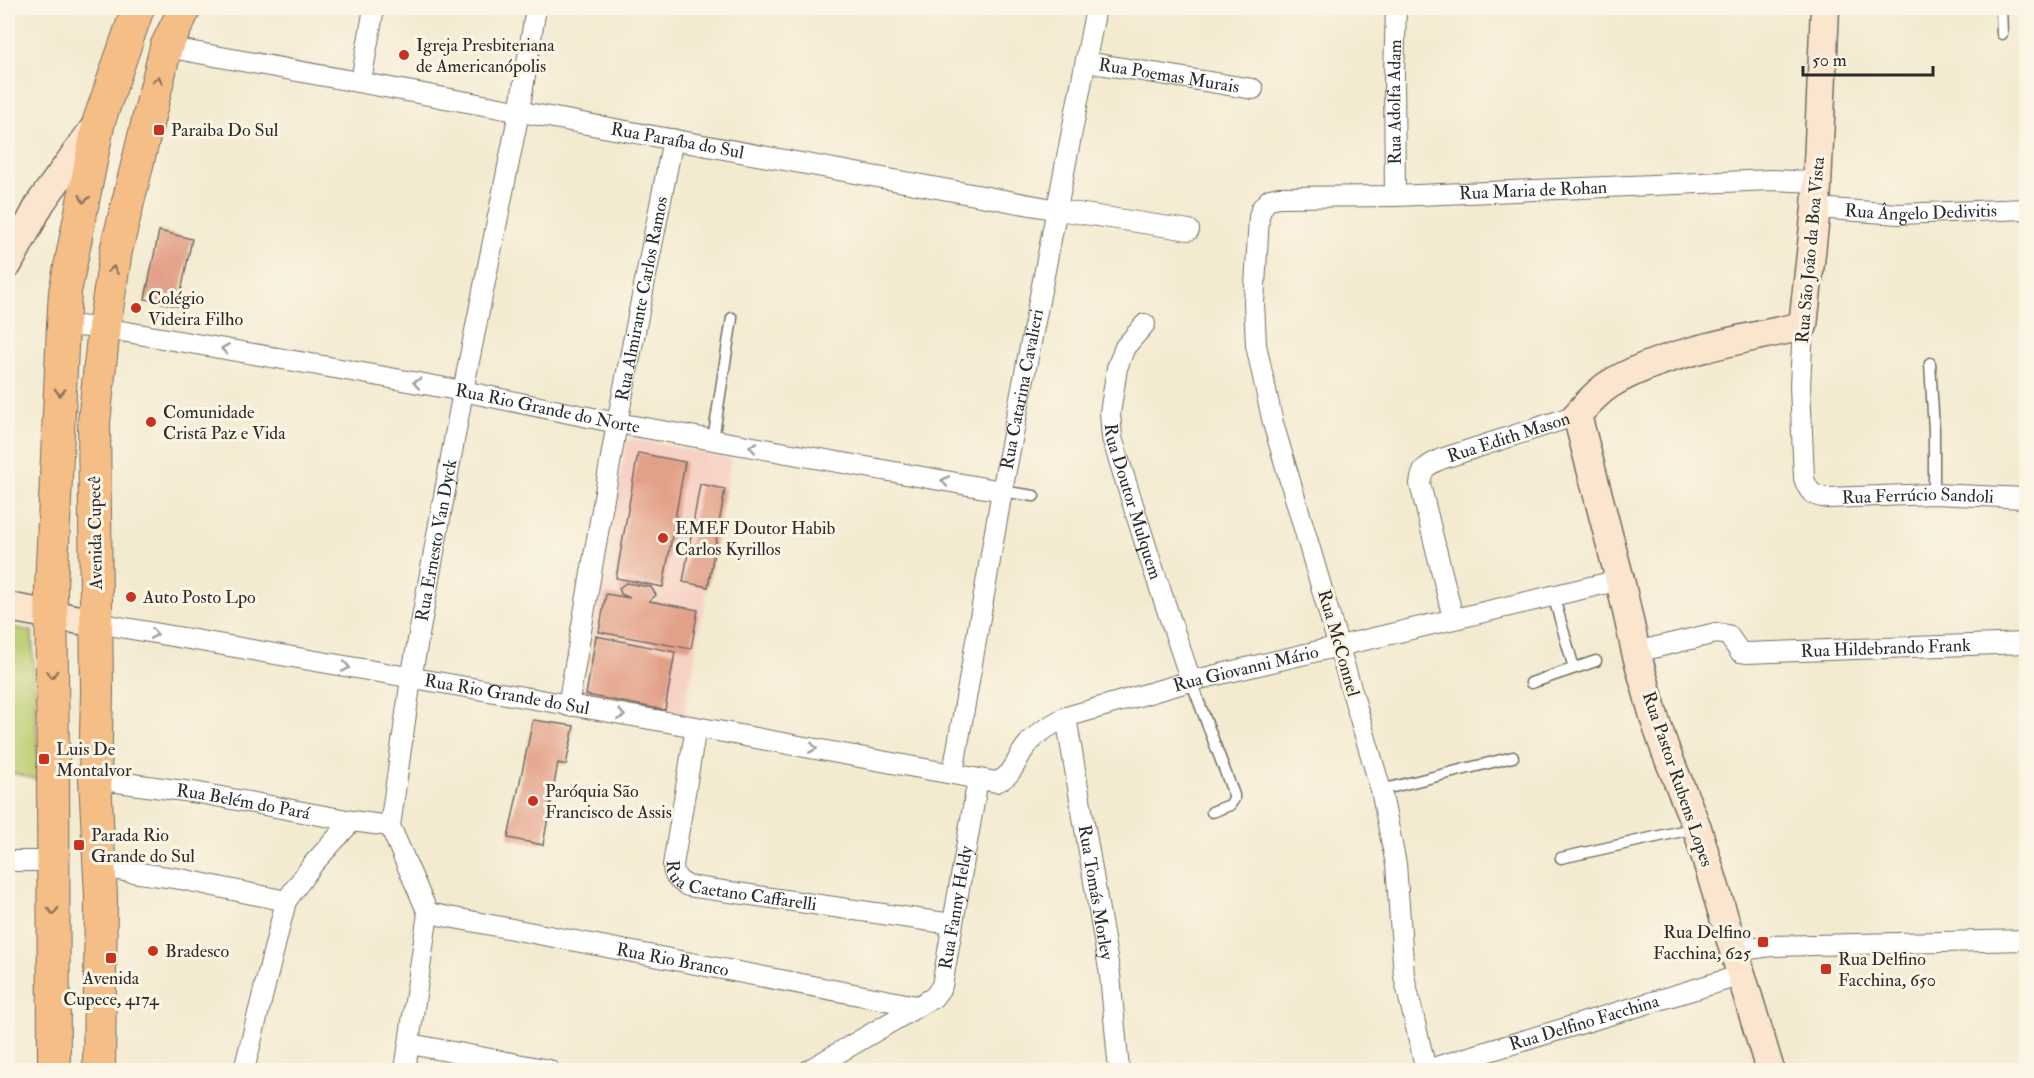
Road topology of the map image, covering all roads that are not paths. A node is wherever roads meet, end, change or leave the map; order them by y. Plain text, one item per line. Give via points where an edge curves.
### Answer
1 (138, 8) edge
2 (184, 8) edge
3 (374, 8) edge
4 (536, 8) edge
5 (1096, 8) edge
6 (1396, 8) edge
7 (1825, 8) edge
8 (2001, 8) edge
9 (2002, 34) dead end
10 (166, 47) junction
11 (1086, 62) junction
12 (361, 81) junction
13 (1253, 89) dead end
14 (519, 112) junction
15 (99, 121) junction
16 (673, 139) junction
17 (1816, 195) junction
18 (1395, 196) junction
19 (2026, 209) edge
20 (1058, 210) junction
21 (1259, 217) joint
22 (1190, 230) dead end
23 (8, 264) edge
24 (732, 318) dead end
25 (1145, 324) dead end
26 (63, 325) junction
27 (1803, 326) junction
28 (104, 328) junction
29 (1930, 363) dead end
30 (463, 391) junction
31 (1577, 415) junction
32 (617, 423) junction
33 (713, 440) junction
34 (1002, 491) junction
35 (1810, 491) joint
36 (1934, 494) junction
37 (1034, 496) dead end
38 (2026, 498) edge
39 (1620, 580) junction
40 (1553, 595) junction
41 (8, 607) edge
42 (51, 615) junction
43 (1453, 618) junction
44 (97, 623) junction
45 (2026, 643) edge
46 (1340, 646) junction
47 (1636, 652) junction
48 (1596, 661) dead end
49 (1574, 668) junction
50 (411, 679) junction
51 (1191, 681) junction
52 (1531, 683) dead end
53 (568, 706) junction
54 (1066, 717) junction
55 (696, 727) junction
56 (1513, 758) dead end
57 (953, 773) junction
58 (95, 779) junction
59 (978, 779) junction
60 (1005, 779) joint
61 (1381, 790) junction
62 (1212, 812) dead end
63 (352, 821) junction
64 (390, 826) junction
65 (1697, 828) junction
66 (1561, 858) dead end
67 (8, 861) edge
68 (53, 861) junction
69 (98, 867) junction
70 (286, 901) junction
71 (428, 913) junction
72 (952, 924) junction
73 (2026, 940) edge
74 (1738, 963) junction
75 (917, 1006) junction
76 (410, 1044) junction
77 (1471, 1064) edge
78 (1426, 1070) edge
79 (54, 1071) edge
80 (99, 1071) edge
81 (244, 1071) edge
82 (405, 1071) edge
83 (549, 1071) edge
84 (809, 1071) edge
85 (1119, 1071) edge
86 (1770, 1071) edge

1 - 15 main road
2 - 10 main road, Avenida Cupecê
3 - 12 street
4 - 14 street, Rua Ernesto Van Dyck
5 - 11 street, Rua Catarina Cavalieri
6 - 18 street, Rua Adolfa Adam
7 - 17 street, Rua São João da Boa Vista
8 - 9 lane
10 - 12 street, Rua Paraíba do Sul
28 -> 10 main road, Avenida Cupecê via 116,251
11 - 13 street, Rua Poemas Murais
11 - 20 street, Rua Catarina Cavalieri
12 - 14 street, Rua Paraíba do Sul
14 - 16 street, Rua Paraíba do Sul
14 - 30 street, Rua Ernesto Van Dyck
15 - 23 street via 41,202
15 -> 26 main road via 65,292
16 - 20 street, Rua Paraíba do Sul
16 - 32 street, Rua Almirante Carlos Ramos
17 - 18 street, Rua Maria de Rohan via 1771,180
17 - 19 street, Rua Ângelo Dedivitis via 1899,214
17 - 27 street, Rua São João da Boa Vista
18 - 21 street, Rua Maria de Rohan via 1279,197 1270,199
20 - 22 street, Rua Paraíba do Sul
20 - 34 street, Rua Catarina Cavalieri
21 - 46 street, Rua McConnel via 1256,345 1273,423
24 - 33 lane
25 - 51 street, Rua Doutor Mulquem via 1125,347 1117,368 1110,413 1112,438
26 - 28 street, Rua Rio Grande do Norte
26 -> 42 main road
27 - 31 street, Rua Edith Mason via 1655,364 1610,384
27 - 35 street, Rua São João da Boa Vista via 1800,386 1804,478
30 -> 28 street, Rua Rio Grande do Norte
28 - 44 main road, Avenida Cupecê via 94,422
29 - 36 lane
30 - 32 street, Rua Rio Grande do Norte
30 - 50 street, Rua Ernesto Van Dyck
31 - 39 street, Rua Pastor Rubens Lopes
31 - 43 street, Rua Edith Mason via 1441,459 1427,465 1421,473 1420,484
32 - 33 street, Rua Rio Grande do Norte
32 - 53 street, Rua Almirante Carlos Ramos
34 -> 33 street, Rua Rio Grande do Norte
34 - 37 lane, Rua Rio Grande do Norte
34 - 57 street, Rua Catarina Cavalieri
35 - 36 street, Rua Ferrúcio Sandoli via 1814,496 1828,498
36 - 38 street, Rua Ferrúcio Sandoli
39 - 40 street, Rua Giovanni Mário
39 - 47 street, Rua Pastor Rubens Lopes
40 - 43 street, Rua Giovanni Mário
40 - 49 lane
41 - 42 street, Rua Rio Grande do Sul
42 - 44 street, Rua Rio Grande do Sul
42 -> 68 main road
43 - 46 street, Rua Giovanni Mário
44 -> 50 street, Rua Rio Grande do Sul
44 - 58 main road, Avenida Cupecê
45 - 47 street, Rua Hildebrando Frank via 1746,653 1740,652 1728,635 1716,633
46 - 51 street, Rua Giovanni Mário
46 - 61 street, Rua McConnel
47 - 65 street, Rua Pastor Rubens Lopes via 1666,752
48 - 49 lane
49 - 52 lane
50 - 53 street, Rua Rio Grande do Sul
50 - 64 street, Rua Ernesto Van Dyck
51 - 54 street, Rua Giovanni Mário
51 - 62 lane via 1234,795 1230,805
53 -> 55 street, Rua Rio Grande do Sul
54 - 60 street, Rua Giovanni Mário via 1026,745
54 - 85 street, Rua Tomás Morley via 1110,975
55 -> 57 street, Rua Rio Grande do Sul
55 - 72 street, Rua Caetano Caffarelli via 673,865 681,883
56 - 61 lane
57 - 59 street, Rua Rio Grande do Sul
58 - 63 street, Rua Belém do Pará
58 - 69 main road, Avenida Cupecê
59 - 60 street, Rua Rio Grande do Sul
59 - 72 street, Rua Fanny Heldy
61 - 78 street, Rua McConnel via 1396,864 1404,976
63 - 64 street, Rua Belém do Pará
63 - 70 street via 312,864
64 - 71 street
65 - 66 lane
65 - 74 street, Rua Pastor Rubens Lopes
67 - 68 street
68 -> 79 main road
69 - 70 street
69 - 80 main road, Avenida Cupecê
70 - 81 street
71 - 75 street, Rua Rio Branco
71 - 76 street
72 - 75 street, Rua Fanny Heldy via 942,986
73 - 74 street, Rua Delfino Facchina via 1771,946
74 - 77 street, Rua Delfino Facchina
74 - 86 street, Rua Pastor Rubens Lopes
75 - 84 street, Rua Fanny Heldy
76 - 82 street
76 - 83 street
77 - 78 street, Rua Delfino Facchina

